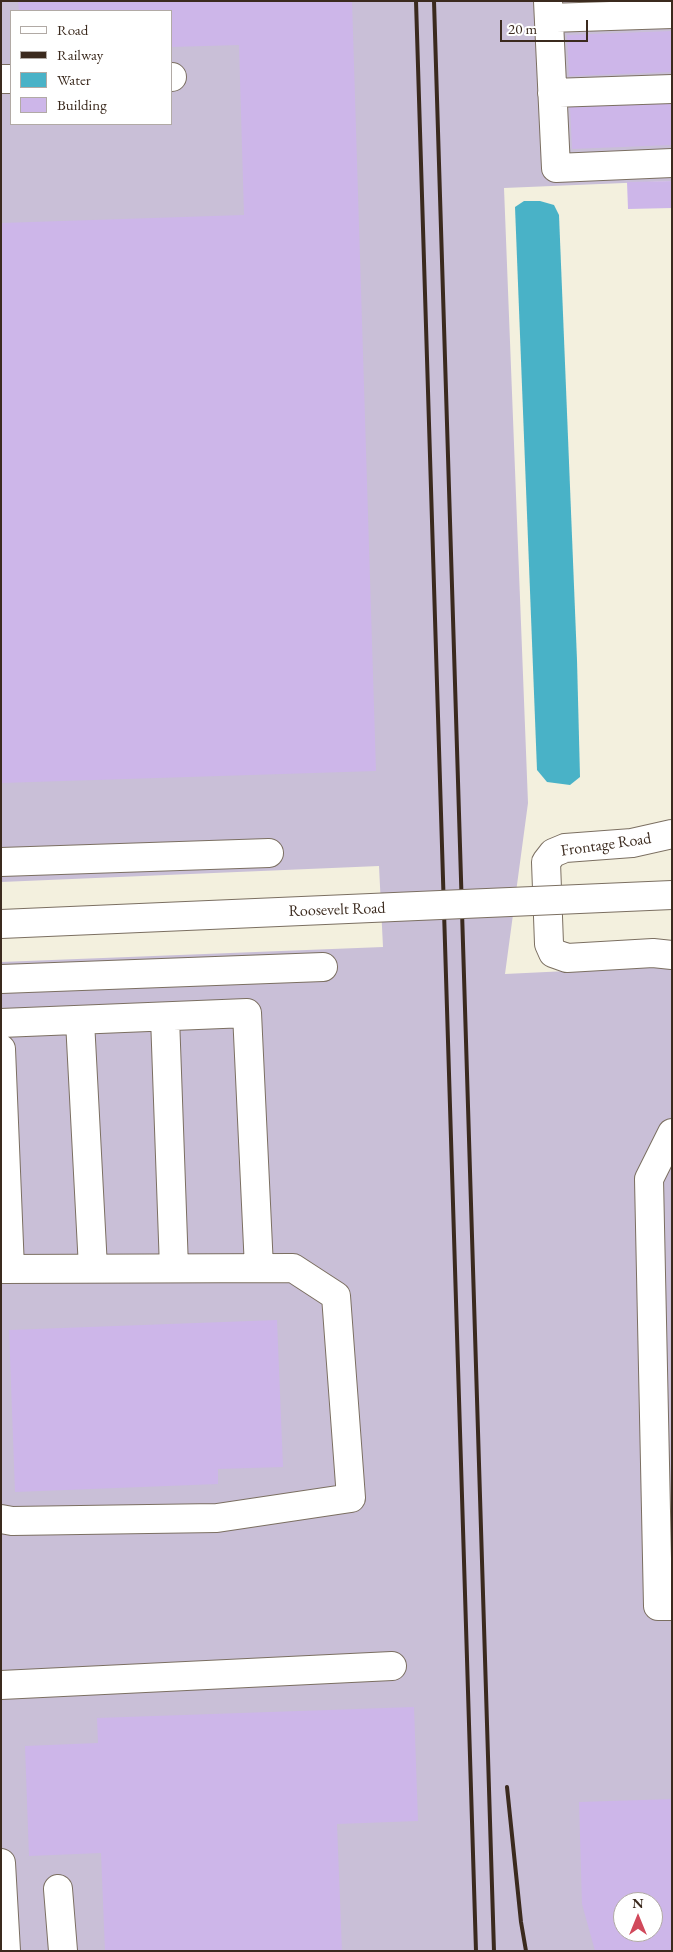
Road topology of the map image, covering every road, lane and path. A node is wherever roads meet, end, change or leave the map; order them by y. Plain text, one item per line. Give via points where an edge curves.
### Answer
1 (549, 10) edge
2 (672, 14) edge
3 (672, 89) edge
4 (552, 93) junction
5 (672, 163) edge
6 (672, 834) edge
7 (269, 853) dead end
8 (1, 862) edge
9 (672, 895) edge
10 (1, 924) edge
11 (672, 955) edge
12 (323, 967) dead end
13 (1, 979) edge
14 (165, 1017) junction
15 (80, 1021) junction
16 (1, 1023) edge
17 (1, 1049) edge
18 (672, 1133) edge
19 (94, 1268) junction
20 (174, 1268) junction
21 (259, 1268) junction
22 (6, 1269) edge
23 (1, 1519) edge
24 (672, 1606) edge
25 (392, 1666) dead end
26 (1, 1685) edge
27 (1, 1863) edge
28 (58, 1889) dead end
29 (6, 1951) edge
30 (63, 1951) edge

1 - 2 main road
1 - 4 main road
3 - 4 main road
4 - 5 main road via 556,168
6 - 11 main road, Frontage Road via 632,843 565,848 553,852 546,862 553,953 567,958 653,953
7 - 8 main road
9 - 10 main road, Roosevelt Road, bridge
12 - 13 main road
14 - 15 main road
14 - 20 main road
14 - 21 main road via 247,1014
15 - 16 main road
15 - 19 main road
17 - 22 main road
18 - 24 main road via 649,1179 658,1606
19 - 20 main road
19 - 22 main road
20 - 21 main road
21 - 23 main road via 293,1268 336,1296 351,1498 217,1518
25 - 26 main road
27 - 29 main road
28 - 30 main road

